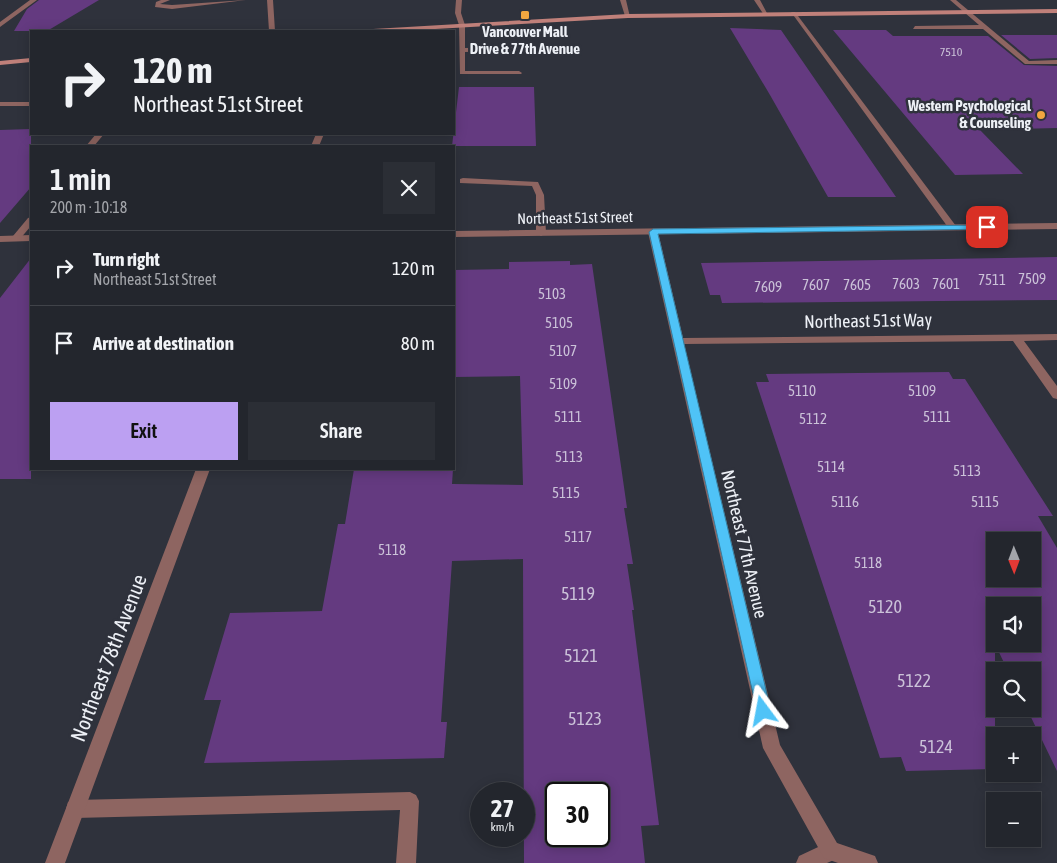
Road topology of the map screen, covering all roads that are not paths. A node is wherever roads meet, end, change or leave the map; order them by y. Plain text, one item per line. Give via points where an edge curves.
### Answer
1 (34, 0) edge
2 (167, 0) edge
3 (243, 0) edge
4 (270, 0) edge
5 (459, 0) edge
6 (622, 0) edge
7 (757, 0) edge
8 (952, 0) edge
9 (204, 2) edge
10 (1057, 11) edge
11 (968, 12) junction
12 (766, 14) junction
13 (793, 14) junction
14 (628, 16) junction
15 (0, 25) edge
16 (462, 25) junction
17 (986, 27) junction
18 (915, 28) dead end
19 (272, 30) edge
20 (399, 30) edge
21 (513, 49) dead end
22 (463, 50) junction
23 (30, 60) edge
24 (1057, 62) edge
25 (0, 63) edge
26 (519, 73) dead end
27 (0, 104) edge
28 (30, 104) edge
29 (99, 135) edge
30 (91, 145) edge
31 (463, 181) dead end
32 (30, 221) edge
33 (1057, 226) edge
34 (952, 228) junction
35 (653, 232) junction
36 (541, 233) junction
37 (455, 234) edge
38 (16, 238) junction
39 (30, 238) edge
40 (0, 239) edge
41 (1016, 337) junction
42 (1057, 337) edge
43 (679, 341) junction
44 (1057, 395) edge
45 (203, 470) edge
46 (75, 809) junction
47 (831, 852) junction
48 (55, 863) edge
49 (406, 863) edge
50 (806, 863) edge
51 (868, 863) edge

1 - 15 street
2 - 9 street via 157,6 167,8
3 - 9 street
4 - 19 street
5 - 16 street via 458,13
6 - 14 street
7 - 12 street
8 - 11 street
10 - 11 main road
11 - 13 main road
11 - 17 street
12 - 13 main road
12 - 14 main road
13 - 34 street
14 - 16 main road
16 - 20 main road
16 - 22 street
17 - 18 street
17 - 24 street via 1027,62
21 - 22 street
22 - 26 street via 462,73
23 - 25 main road
27 - 28 street
29 - 30 street
31 - 36 street via 535,184 540,195
32 - 38 street
33 - 34 street, Northeast 51st Street
34 - 35 street, Northeast 51st Street
35 - 36 street, Northeast 51st Street
35 - 43 street, Northeast 77th Avenue
36 - 37 street, Northeast 51st Street
38 - 39 street
38 - 40 street
41 - 42 street, Northeast 51st Way
41 - 43 street, Northeast 51st Way
41 - 44 street
43 - 47 street, Northeast 77th Avenue via 772,748
45 - 46 street, Northeast 78th Avenue
46 - 48 street, Northeast 78th Avenue
46 - 49 street via 410,801
47 - 50 street
47 - 51 street

